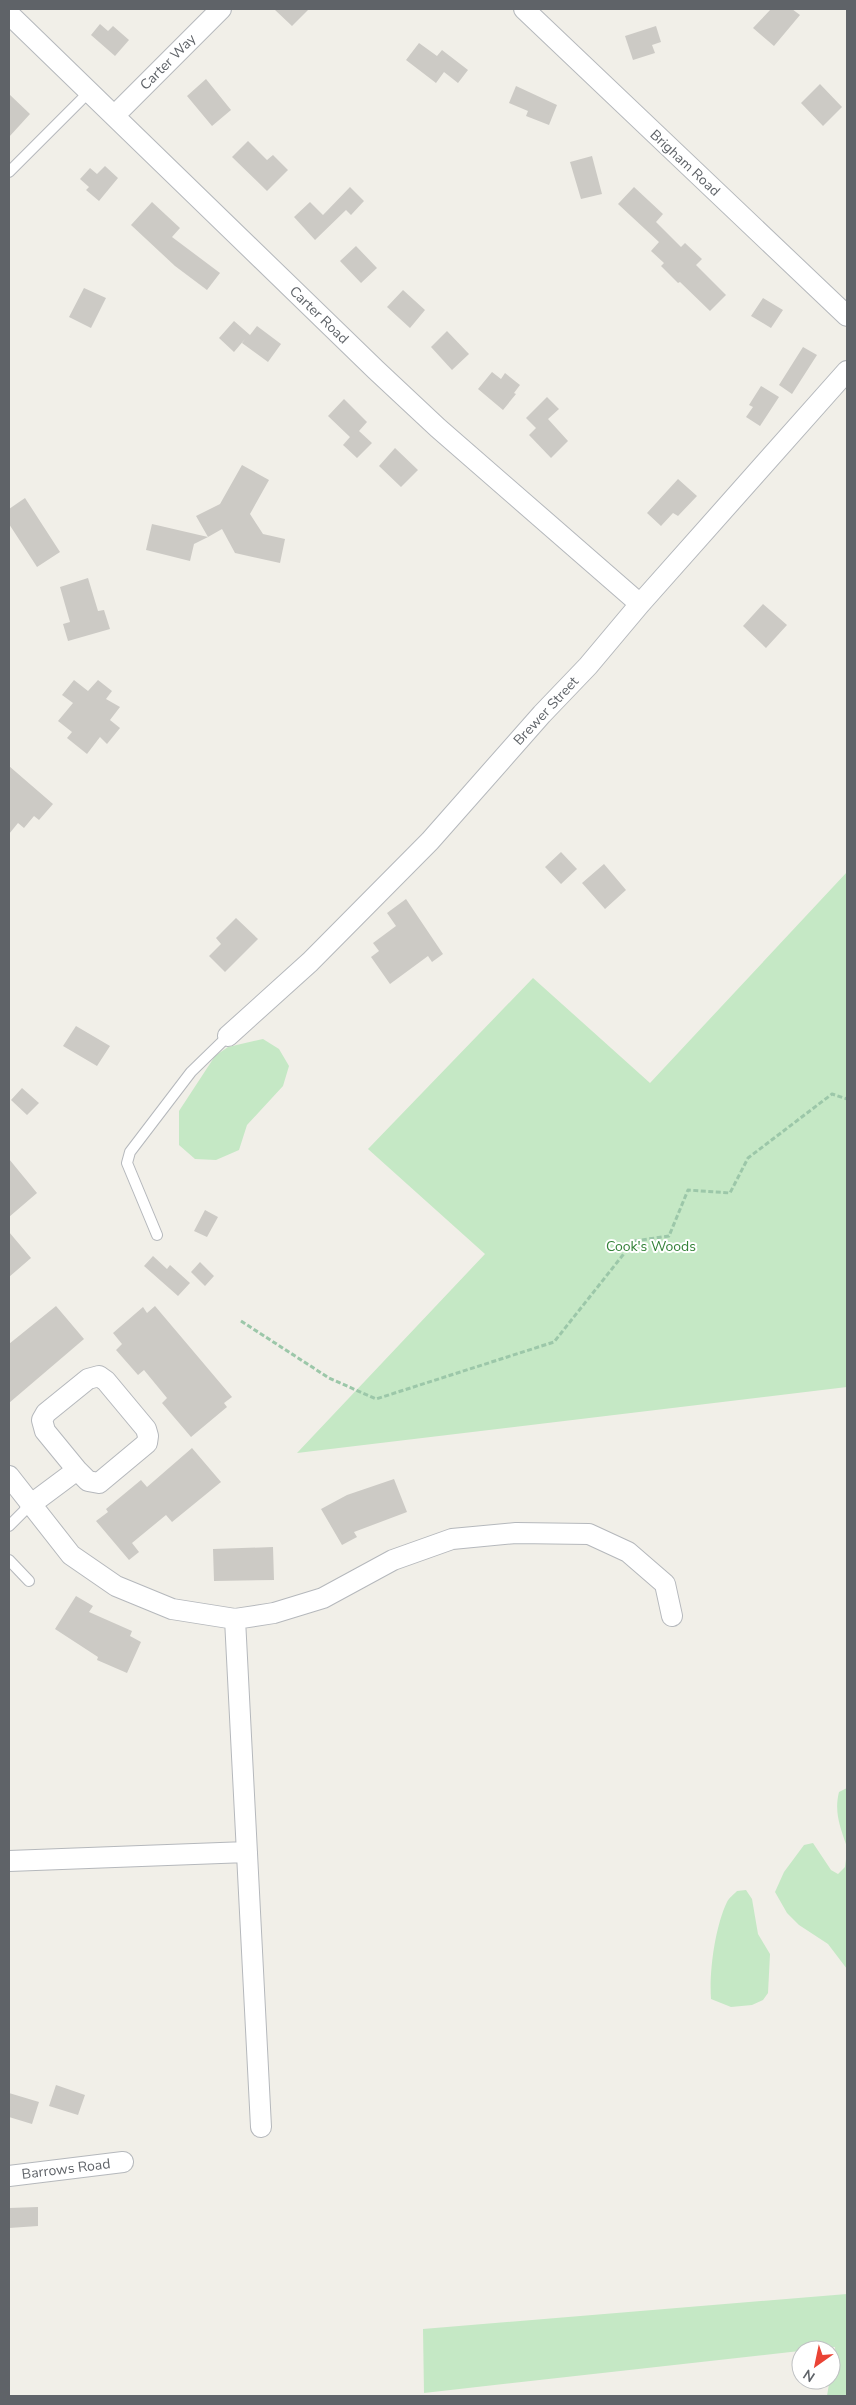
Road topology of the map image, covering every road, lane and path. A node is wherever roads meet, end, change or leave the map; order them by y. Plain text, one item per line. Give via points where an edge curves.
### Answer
1 (221, 9) edge
2 (524, 9) edge
3 (9, 14) edge
4 (90, 92) junction
5 (114, 116) junction
6 (9, 172) edge
7 (847, 316) edge
8 (847, 371) edge
9 (640, 604) junction
10 (228, 1036) joint
11 (847, 1098) edge
12 (157, 1235) dead end
13 (241, 1321) dead end
14 (77, 1470) junction
15 (9, 1476) edge
16 (30, 1505) junction
17 (9, 1526) edge
18 (9, 1560) edge
19 (29, 1581) dead end
20 (672, 1616) dead end
21 (235, 1619) junction
22 (247, 1852) junction
23 (9, 1861) edge
24 (261, 2127) dead end
25 (123, 2162) dead end
26 (9, 2176) edge

1 - 5 street, Carter Way
2 - 7 street, Brigham Road
3 - 4 street, Carter Road
4 - 5 street, Carter Road
4 - 6 lane
5 - 9 street, Carter Road via 431,421
8 - 9 street, Brewer Street
9 - 10 street, Brewer Street via 430,841 310,962
10 - 12 lane via 191,1072 130,1152 127,1163
11 - 13 path via 832,1094 748,1158 730,1193 688,1190 669,1236 634,1241 554,1342 376,1399 329,1378
14 - 14 street via 45,1431 42,1420 46,1413 88,1379 99,1376 146,1429 148,1440 99,1483 88,1481
14 - 16 street
15 - 16 street
16 - 17 lane
16 - 21 street via 71,1555 116,1586 172,1609
18 - 19 lane
20 - 21 street via 665,1584 628,1552 589,1534 516,1532 452,1539 393,1560 323,1598 274,1613
21 - 22 street
22 - 23 street
22 - 24 street
25 - 26 street, Barrows Road

